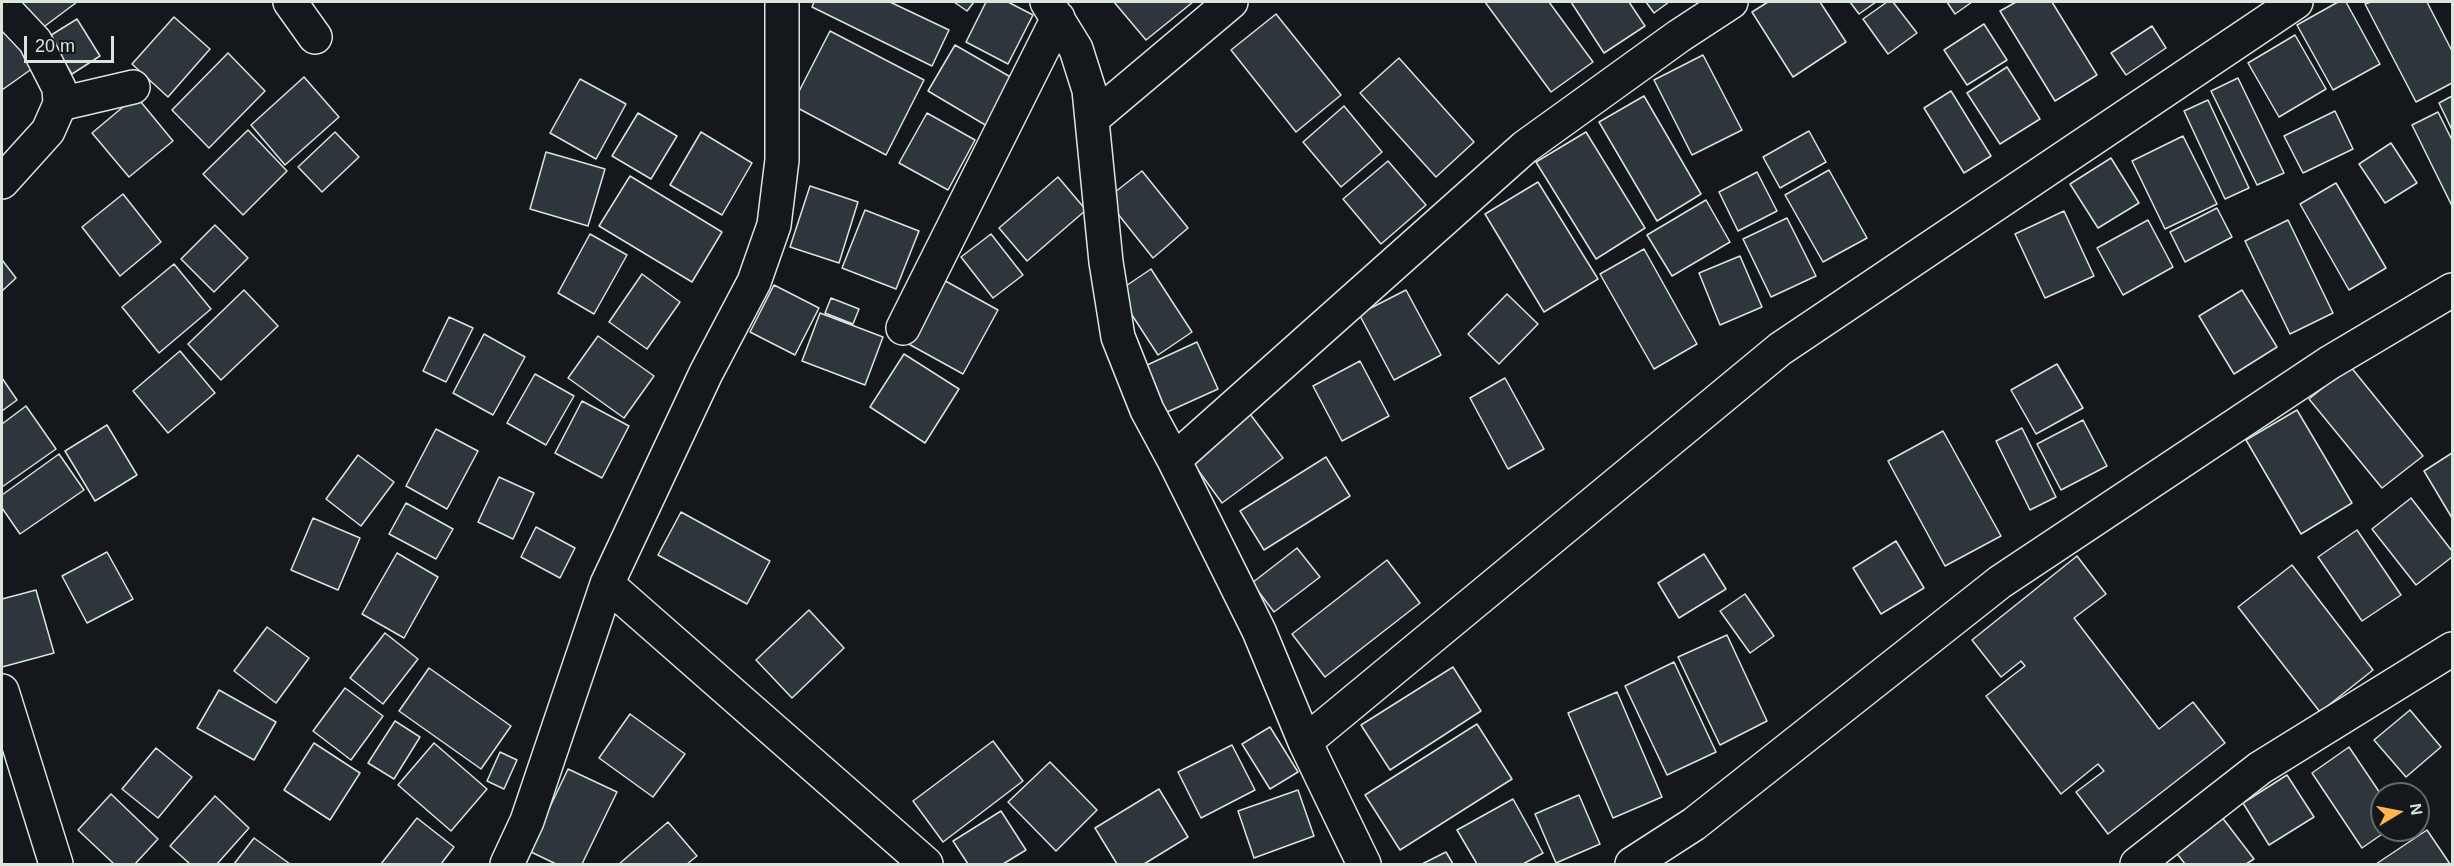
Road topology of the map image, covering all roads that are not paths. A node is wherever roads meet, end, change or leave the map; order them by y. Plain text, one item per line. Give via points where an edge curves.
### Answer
1 (290, 2) edge
2 (782, 2) edge
3 (1231, 2) edge
4 (1731, 2) edge
5 (2296, 2) edge
6 (2, 6) edge
7 (1053, 10) edge
8 (315, 37) dead end
9 (134, 87) dead end
10 (60, 104) junction
11 (1092, 119) junction
12 (2, 182) edge
13 (2452, 290) edge
14 (903, 328) dead end
15 (1174, 460) junction
16 (607, 584) junction
17 (2452, 649) edge
18 (2, 691) edge
19 (1305, 742) junction
20 (56, 864) edge
21 (508, 864) edge
22 (926, 864) edge
23 (1364, 864) edge
24 (1632, 864) edge
25 (2137, 864) edge

1 - 8 street
2 - 16 street via 782,160 774,225 754,282 706,373
3 - 11 street
4 - 15 street via 1525,147
5 - 19 street via 1780,349
6 - 10 street via 35,41 59,88
7 - 11 street via 1076,49 1089,90
7 - 14 street
9 - 10 street
10 - 12 street via 48,131
11 - 15 street via 1106,262 1118,337 1147,410
13 - 24 street via 2329,363 2000,582 1694,824
15 - 19 street via 1259,631
16 - 21 street via 527,821
16 - 22 street
17 - 25 street via 2260,768
18 - 20 street
19 - 23 street

